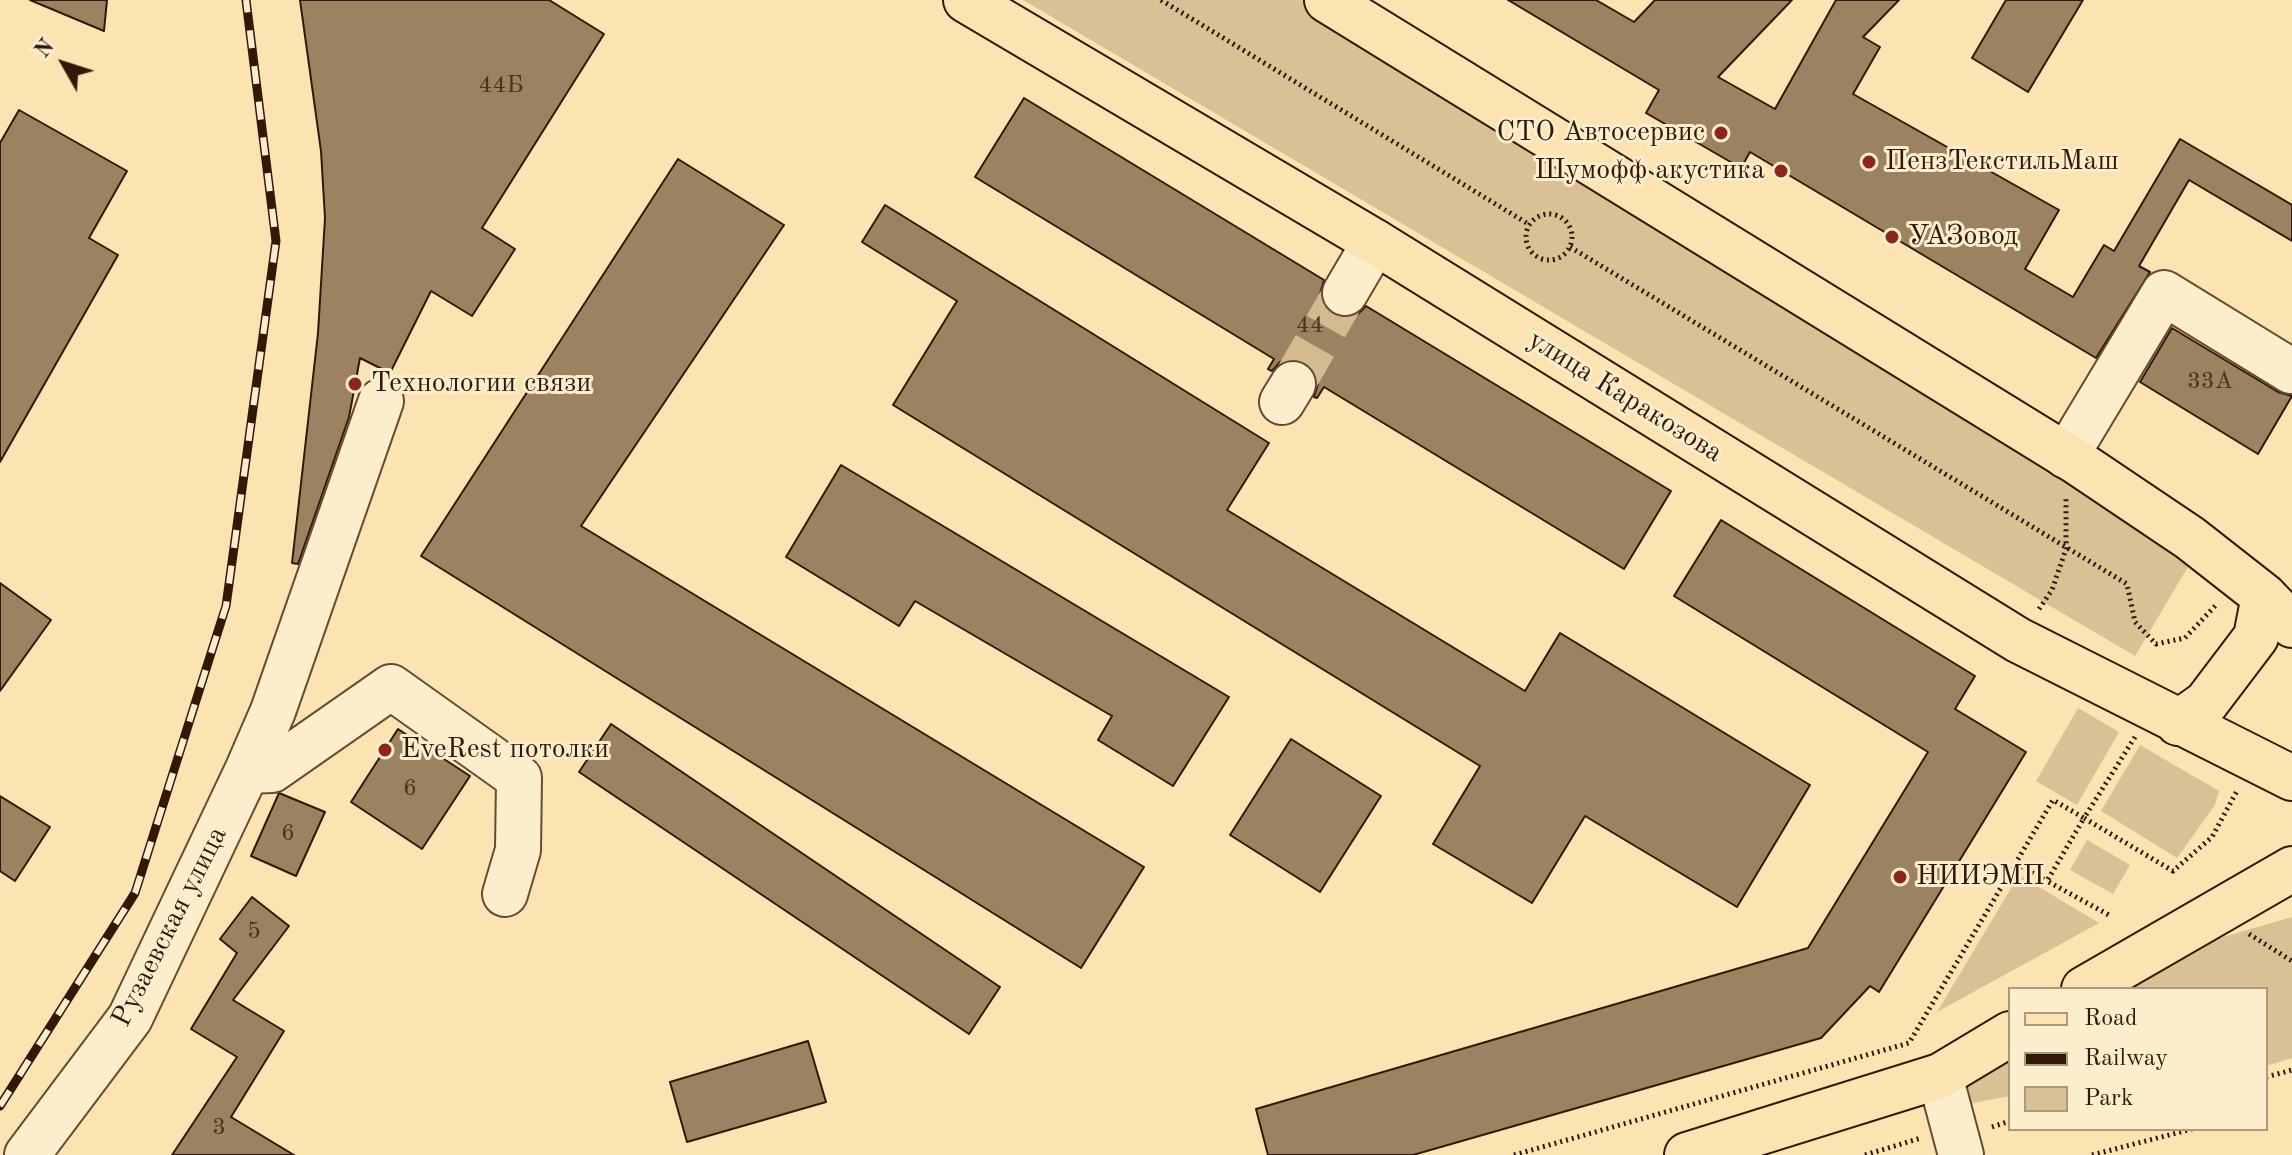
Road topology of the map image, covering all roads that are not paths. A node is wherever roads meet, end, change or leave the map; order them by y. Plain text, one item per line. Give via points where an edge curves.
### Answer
1 (966, 0) edge
2 (1340, 4) edge
3 (1375, 242) junction
4 (1345, 293) tunnel mouth
5 (2291, 371) edge
6 (381, 401) dead end
7 (2066, 475) junction
8 (2278, 610) edge
9 (2160, 725) junction
10 (247, 771) junction
11 (2292, 778) edge
12 (2292, 869) edge
13 (505, 894) dead end
14 (2087, 987) edge
15 (2008, 1035) edge
16 (1940, 1076) junction
17 (27, 1155) edge
18 (1687, 1155) edge
19 (1961, 1155) edge

1 - 3 main road, улица Каракозова
2 - 7 main road
3 - 4 street
3 - 9 main road, улица Каракозова
5 - 7 street via 2164,293
6 - 10 street, Рузаевская улица via 273,711
7 - 8 main road via 2190,538
8 - 9 main road via 2206,703
9 - 11 main road, улица Каракозова
10 - 13 street via 272,770 391,687 519,778 518,850
10 - 17 street, Рузаевская улица via 130,1018
12 - 14 main road
15 - 16 main road
16 - 18 main road
16 - 19 street

